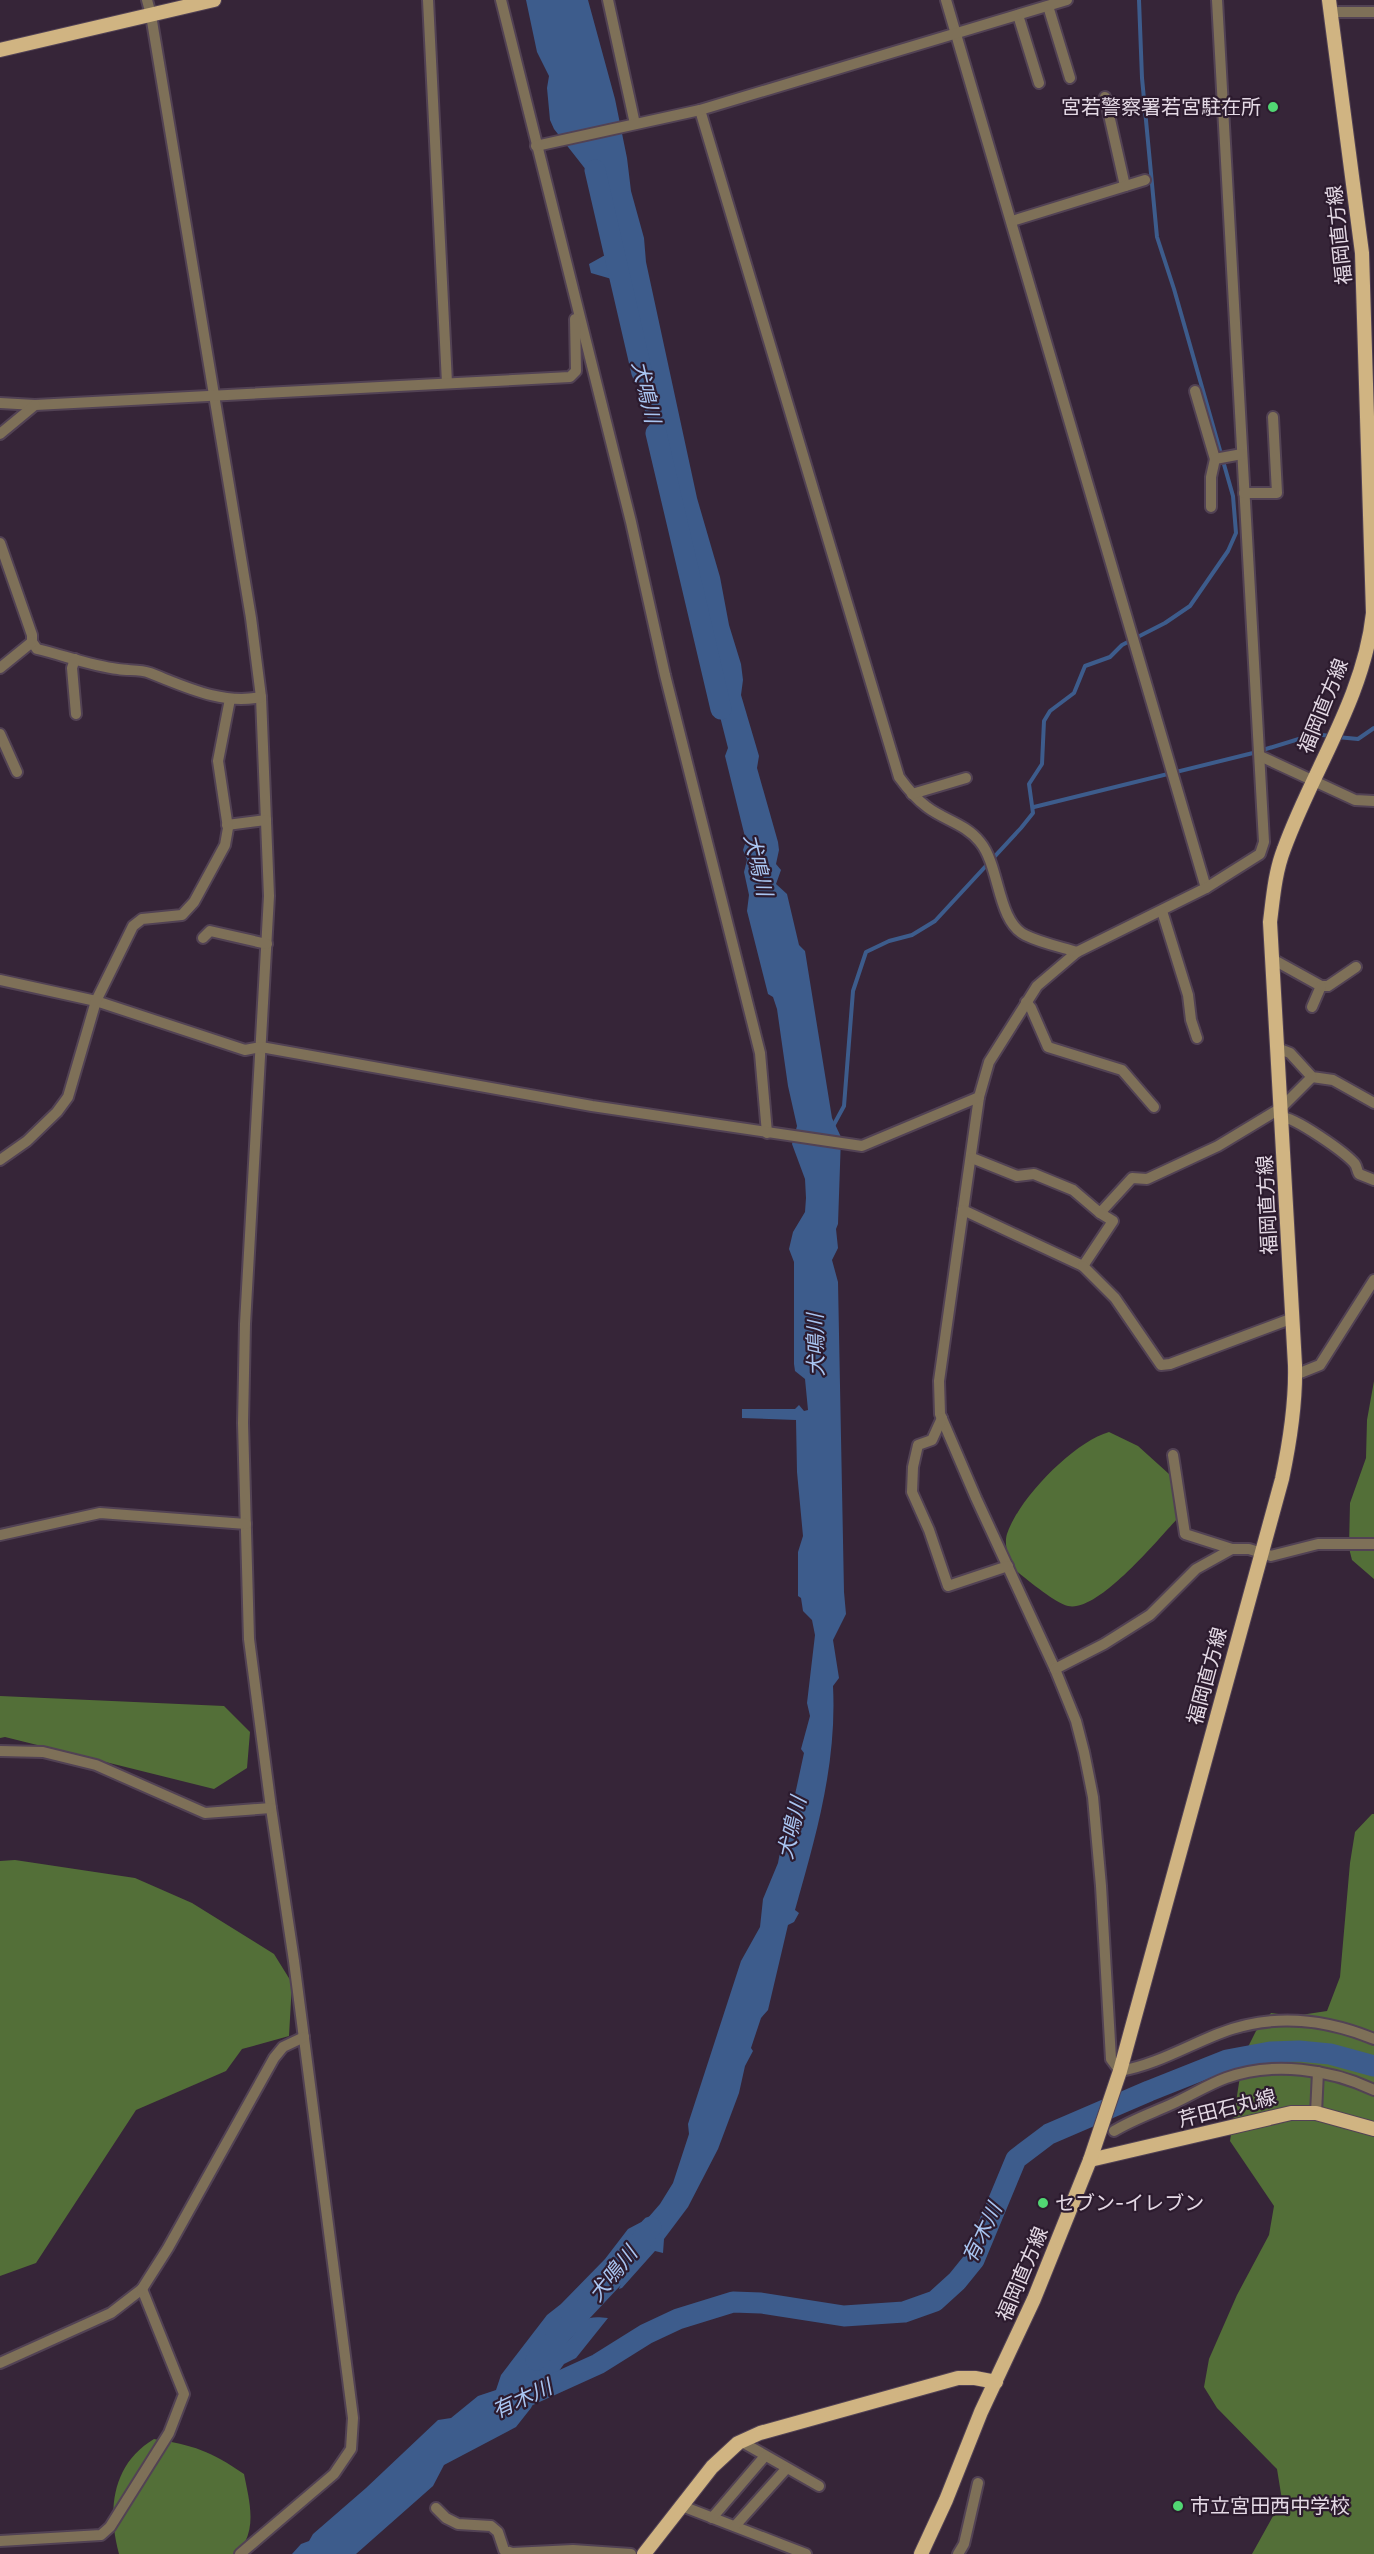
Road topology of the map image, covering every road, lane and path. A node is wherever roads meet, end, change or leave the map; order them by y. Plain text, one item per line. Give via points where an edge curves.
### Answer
1 (147, 0) edge
2 (214, 0) edge
3 (428, 0) edge
4 (501, 0) edge
5 (608, 0) edge
6 (946, 0) edge
7 (1067, 0) edge
8 (1217, 0) edge
9 (1048, 6) junction
10 (1330, 6) edge
11 (1374, 12) edge
12 (151, 15) junction
13 (1018, 15) junction
14 (956, 32) junction
15 (0, 50) edge
16 (1070, 78) dead end
17 (1039, 83) dead end
18 (1105, 97) dead end
19 (700, 110) junction
20 (635, 124) junction
21 (536, 146) junction
22 (1145, 180) dead end
23 (1125, 186) junction
24 (1012, 221) junction
25 (573, 292) junction
26 (447, 383) junction
27 (1195, 391) dead end
28 (213, 395) junction
29 (0, 403) edge
30 (1371, 403) edge
31 (35, 405) junction
32 (1273, 417) dead end
33 (0, 434) edge
34 (1242, 454) junction
35 (1215, 459) junction
36 (1244, 493) junction
37 (1211, 507) dead end
38 (0, 543) edge
39 (1374, 613) edge
40 (1372, 633) edge
41 (33, 642) junction
42 (75, 658) junction
43 (0, 668) edge
44 (261, 697) junction
45 (230, 699) junction
46 (75, 714) dead end
47 (0, 734) edge
48 (1260, 756) junction
49 (16, 772) dead end
50 (966, 778) dead end
51 (1314, 781) junction
52 (912, 794) junction
53 (1374, 801) edge
54 (266, 820) junction
55 (227, 825) junction
56 (1206, 888) junction
57 (1162, 911) junction
58 (203, 938) dead end
59 (267, 944) junction
60 (1077, 952) junction
61 (1272, 959) junction
62 (1356, 967) dead end
63 (0, 980) edge
64 (1321, 986) junction
65 (96, 1001) junction
66 (1026, 1002) junction
67 (1312, 1007) dead end
68 (1197, 1038) dead end
69 (261, 1047) junction
70 (1277, 1048) junction
71 (1312, 1077) junction
72 (979, 1098) junction
73 (1374, 1103) edge
74 (1154, 1107) dead end
75 (1281, 1113) junction
76 (767, 1133) junction
77 (972, 1158) junction
78 (0, 1160) edge
79 (1374, 1180) edge
80 (963, 1210) junction
81 (1100, 1213) junction
82 (1083, 1266) junction
83 (1374, 1280) edge
84 (1293, 1318) junction
85 (1295, 1375) junction
86 (942, 1418) junction
87 (1173, 1455) dead end
88 (246, 1524) junction
89 (0, 1534) edge
90 (1374, 1544) edge
91 (1232, 1550) junction
92 (1260, 1554) junction
93 (1008, 1566) junction
94 (1055, 1669) junction
95 (0, 1751) edge
96 (271, 1808) junction
97 (304, 2037) junction
98 (1374, 2039) edge
99 (1318, 2072) junction
100 (1118, 2077) junction
101 (1374, 2090) edge
102 (1316, 2113) junction
103 (1374, 2129) edge
104 (1114, 2131) dead end
105 (1089, 2160) junction
106 (142, 2289) junction
107 (0, 2362) edge
108 (996, 2382) junction
109 (742, 2442) junction
110 (765, 2456) junction
111 (786, 2469) junction
112 (978, 2483) dead end
113 (819, 2486) dead end
114 (682, 2506) junction
115 (436, 2508) dead end
116 (712, 2518) junction
117 (735, 2526) junction
118 (0, 2541) edge
119 (240, 2554) edge
120 (631, 2554) edge
121 (644, 2554) edge
122 (806, 2554) edge
123 (921, 2554) edge
124 (958, 2554) edge

1 - 12 street
2 - 12 main road
3 - 26 street
4 - 21 street
5 - 20 street
6 - 14 street
7 - 9 street
8 - 34 street
9 - 13 street
9 - 16 street
10 - 11 street
10 - 30 main road, 福岡直方線 via 1362,253
12 - 15 main road
12 - 28 street
13 - 14 street
13 - 17 street
14 - 19 street
14 - 24 street
18 - 23 street
19 - 20 street
19 - 52 street via 899,777
20 - 21 street
21 - 25 street
22 - 23 street
23 - 24 street
24 - 56 street
25 - 26 street via 577,358 576,371 570,377
25 - 76 street via 760,1053
26 - 28 street
27 - 35 street
28 - 31 street
28 - 44 street
29 - 31 street
30 - 39 main road, 福岡直方線
31 - 33 street
32 - 36 street via 1277,493
34 - 35 street
34 - 36 street
35 - 37 street
36 - 48 street
38 - 41 street
39 - 40 main road, 福岡直方線
40 - 51 main road, 福岡直方線 via 1351,696
41 - 42 street via 37,649
41 - 43 street
42 - 45 street via 149,673
42 - 46 street
44 - 45 street
44 - 54 street
45 - 55 street via 218,761
47 - 49 street
48 - 51 street
48 - 56 street via 1264,842 1260,854
50 - 52 street
51 - 53 street via 1355,800
51 - 61 main road, 福岡直方線 via 1282,852 1270,922
52 - 60 street via 928,809 965,828 981,842 1015,927 1024,935
54 - 55 street
54 - 59 street
55 - 65 street via 225,845 194,902 182,915 142,919 133,926
56 - 57 street
57 - 60 street
57 - 68 street
58 - 59 street via 210,931 221,931
59 - 69 street
60 - 66 street via 1037,986
61 - 64 street
61 - 70 main road, 福岡直方線
62 - 64 street via 1328,986
63 - 65 street
64 - 67 street
65 - 69 street via 245,1050
65 - 78 street via 68,1097 27,1141
66 - 72 street via 989,1062
66 - 74 street via 1048,1047 1122,1070
69 - 76 street
69 - 88 street via 245,1324
70 - 71 street via 1290,1053
70 - 75 main road, 福岡直方線
71 - 73 street via 1333,1080
71 - 75 street
72 - 76 street via 861,1146
72 - 77 street
75 - 79 street via 1311,1130 1355,1164 1359,1174
75 - 81 street via 1147,1179 1132,1178
75 - 84 main road, 福岡直方線
77 - 80 street
77 - 81 street via 1017,1176 1034,1174 1073,1190
80 - 82 street
80 - 86 street via 939,1381
81 - 82 street via 1113,1221
82 - 84 street via 1115,1298 1161,1365
83 - 85 street via 1320,1365
84 - 85 main road, 福岡直方線
85 - 92 main road, 福岡直方線 via 1288,1448
86 - 93 street
86 - 93 street via 932,1440 918,1445 912,1492 948,1586
87 - 91 street via 1185,1534
88 - 89 street via 100,1513
88 - 96 street via 249,1639
90 - 92 street via 1318,1544 1287,1554
91 - 92 street via 1249,1549
91 - 94 street via 1196,1569 1150,1615
92 - 100 main road, 福岡直方線
93 - 94 street
94 - 100 street via 1076,1721 1093,1797 1111,2059
95 - 96 street via 43,1752 96,1765 205,1813
96 - 97 street
97 - 106 street via 283,2047 274,2058
97 - 119 street via 349,2381 351,2449 334,2474
98 - 100 street via 1320,2022 1243,2025
99 - 101 street
99 - 102 street
99 - 104 street via 1257,2071 1227,2078
100 - 105 main road, 福岡直方線
102 - 103 main road, 芹田石丸線
102 - 105 main road, 芹田石丸線 via 1276,2116
105 - 108 main road, 福岡直方線
106 - 107 street via 111,2313
106 - 118 street via 184,2394 169,2433 110,2528 101,2535
108 - 109 main road via 958,2378 760,2433
108 - 123 main road, 福岡直方線
109 - 110 street
109 - 114 main road via 712,2467
110 - 111 street
110 - 116 street
111 - 113 street
111 - 117 street
112 - 124 street via 964,2544
114 - 116 street
114 - 121 main road
115 - 120 street via 458,2524 491,2526 498,2532 504,2550 512,2553 573,2550
116 - 117 street
117 - 122 street

